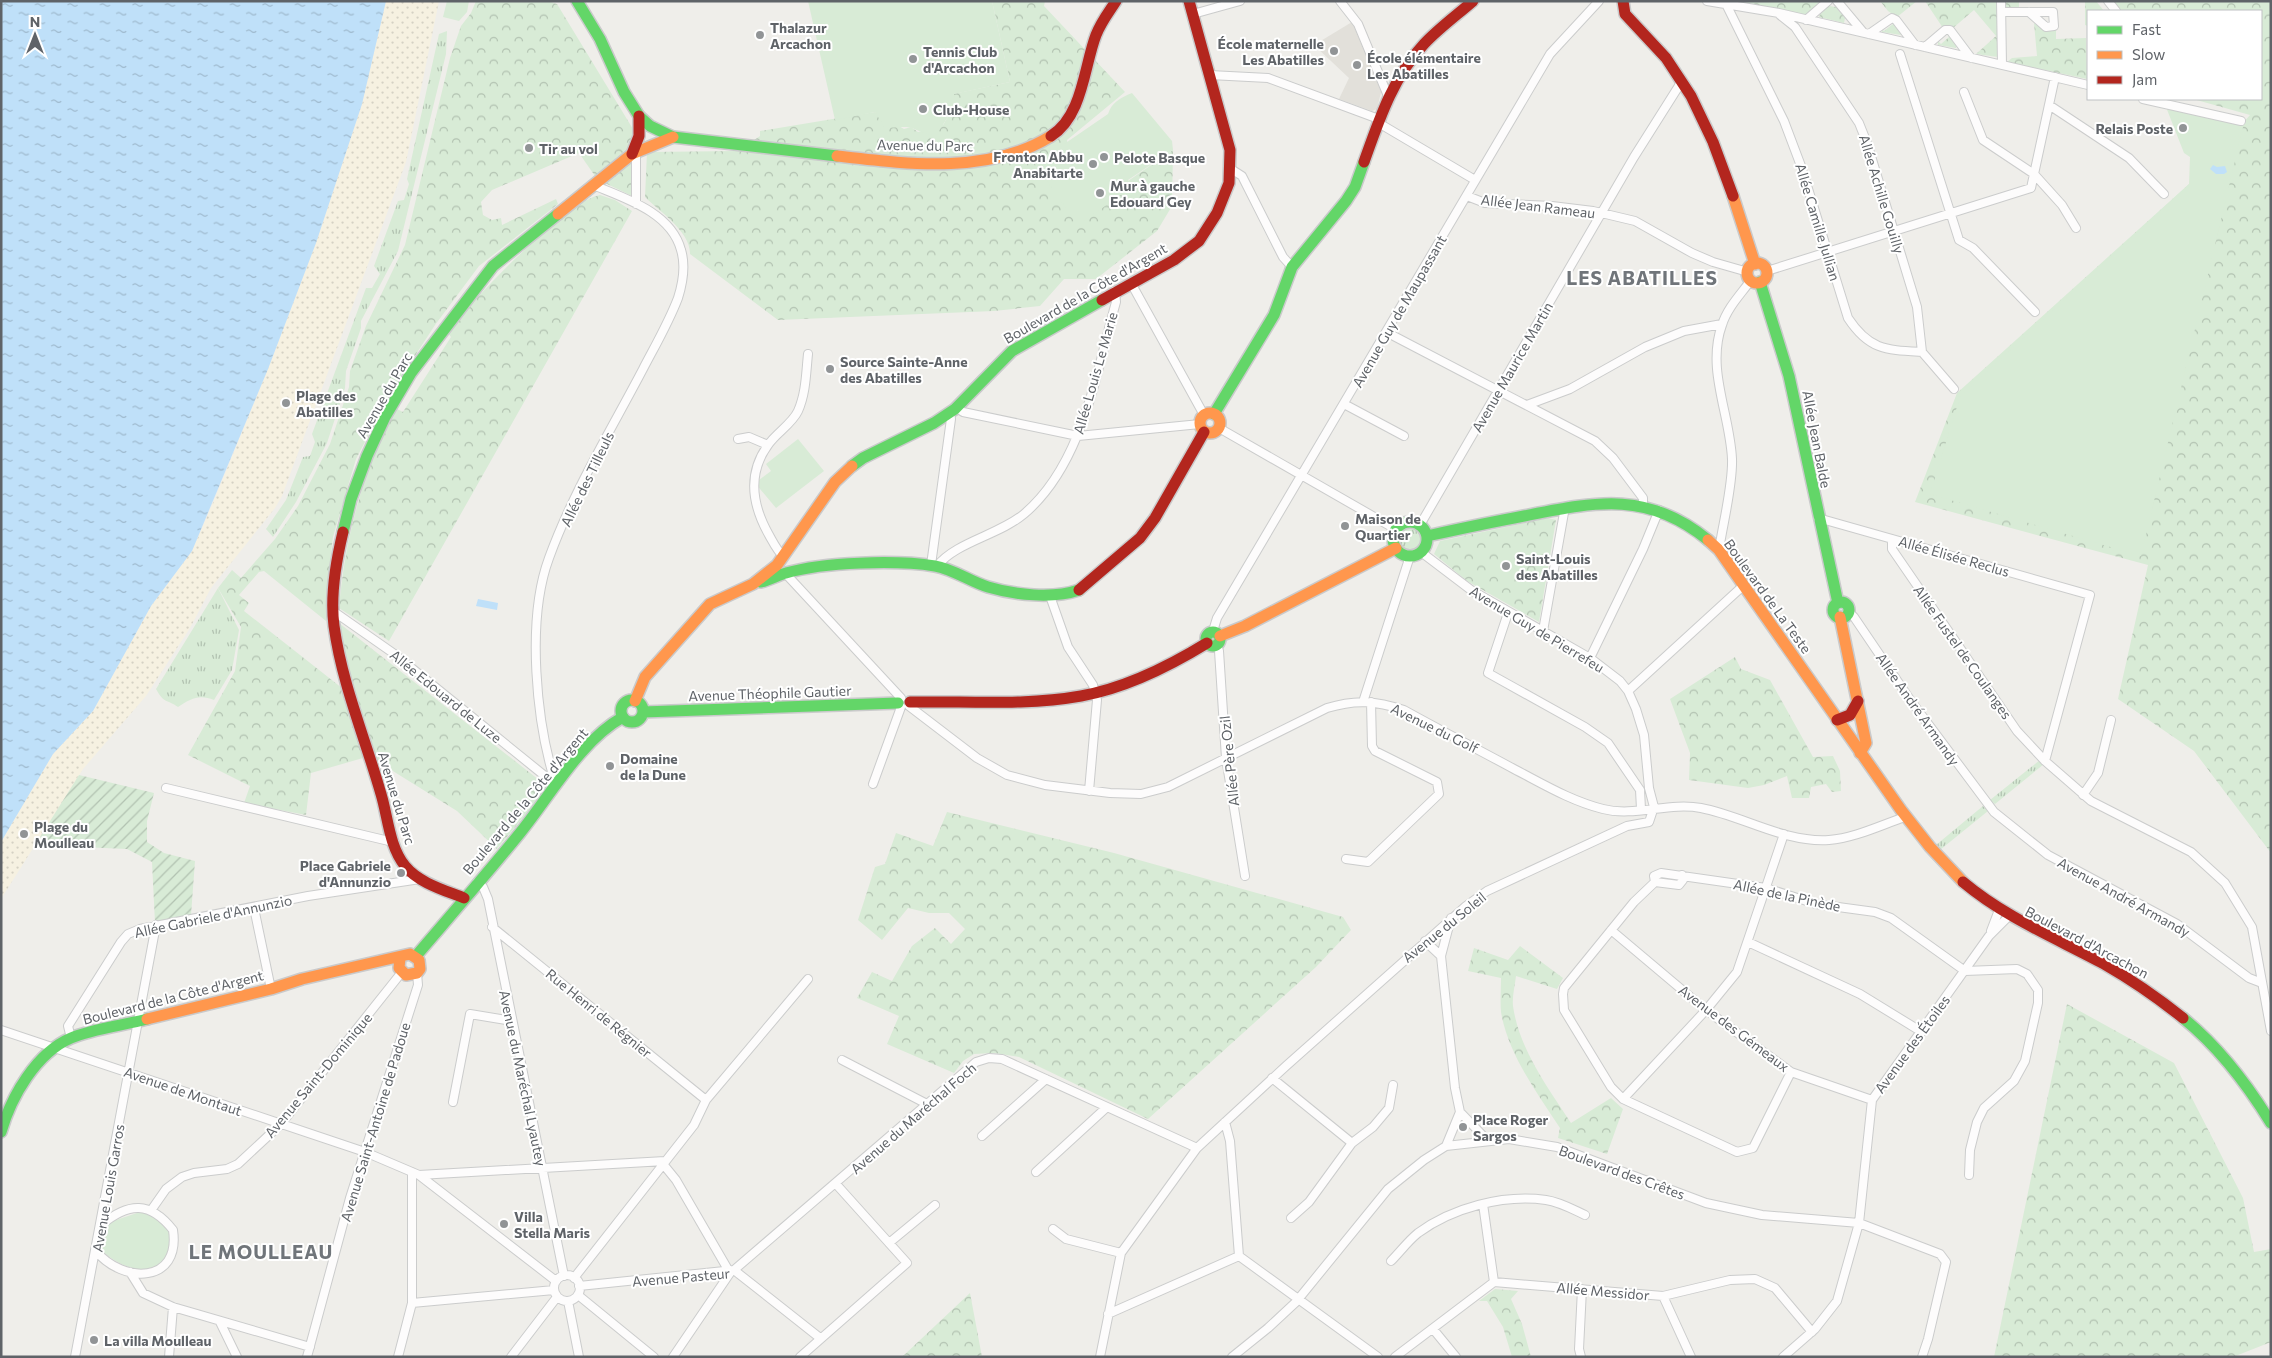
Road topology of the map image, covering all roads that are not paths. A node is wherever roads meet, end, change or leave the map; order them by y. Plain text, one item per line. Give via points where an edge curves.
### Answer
1 (577, 1) edge
2 (1116, 1) edge
3 (1189, 1) edge
4 (1240, 1) edge
5 (1340, 1) edge
6 (1473, 1) edge
7 (1599, 1) edge
8 (1623, 1) edge
9 (1707, 1) edge
10 (1828, 1) edge
11 (1837, 1) edge
12 (2001, 1) edge
13 (1728, 6) junction
14 (2002, 12) junction
15 (2029, 12) dead end
16 (1778, 13) junction
17 (1193, 14) junction
18 (1806, 20) junction
19 (1866, 34) junction
20 (1915, 45) junction
21 (1925, 47) junction
22 (1900, 54) dead end
23 (1971, 58) junction
24 (2002, 65) junction
25 (1210, 75) junction
26 (2055, 77) junction
27 (1682, 81) junction
28 (2087, 85) edge
29 (1964, 92) dead end
30 (1388, 96) junction
31 (2147, 100) edge
32 (2048, 105) junction
33 (639, 116) junction
34 (1378, 120) junction
35 (2241, 121) dead end
36 (650, 126) junction
37 (673, 137) junction
38 (640, 146) junction
39 (1231, 169) junction
40 (2034, 174) junction
41 (1475, 180) junction
42 (593, 184) junction
43 (2164, 194) dead end
44 (1467, 196) junction
45 (636, 204) junction
46 (1602, 214) junction
47 (1951, 214) junction
48 (2076, 228) dead end
49 (1894, 232) junction
50 (1828, 252) junction
51 (1292, 267) junction
52 (1767, 271) joint
53 (1753, 275) junction
54 (1131, 283) junction
55 (1115, 291) junction
56 (2035, 312) dead end
57 (1722, 324) junction
58 (1386, 332) junction
59 (1922, 352) junction
60 (808, 354) dead end
61 (1954, 389) dead end
62 (1498, 390) junction
63 (1344, 404) junction
64 (1527, 405) junction
65 (954, 410) junction
66 (1205, 421) junction
67 (1219, 428) joint
68 (1078, 436) junction
69 (1404, 436) dead end
70 (738, 439) dead end
71 (768, 445) junction
72 (1300, 476) junction
73 (1644, 505) junction
74 (1565, 507) junction
75 (1659, 510) junction
76 (1818, 518) junction
77 (1420, 525) junction
78 (1397, 530) junction
79 (1427, 536) junction
80 (1892, 539) junction
81 (1396, 548) junction
82 (1719, 550) junction
83 (1416, 554) junction
84 (782, 565) junction
85 (934, 566) junction
86 (1744, 585) junction
87 (1050, 596) junction
88 (333, 611) junction
89 (1508, 613) junction
90 (1844, 615) junction
91 (1543, 631) junction
92 (1214, 639) junction
93 (1590, 658) junction
94 (1628, 691) junction
95 (1095, 693) junction
96 (635, 701) junction
97 (1858, 701) junction
98 (929, 702) junction
99 (1367, 702) junction
100 (904, 703) junction
101 (643, 712) junction
102 (924, 717) junction
103 (623, 718) junction
104 (1837, 720) junction
105 (2111, 720) dead end
106 (1860, 753) junction
107 (1226, 758) junction
108 (2045, 761) junction
109 (873, 784) dead end
110 (556, 785) junction
111 (166, 788) dead end
112 (1649, 788) junction
113 (1640, 790) junction
114 (1089, 791) junction
115 (2083, 795) junction
116 (1988, 806) joint
117 (1654, 807) junction
118 (1641, 809) junction
119 (1629, 811) junction
120 (1905, 817) junction
121 (1627, 826) junction
122 (1784, 834) junction
123 (1921, 838) joint
124 (393, 842) junction
125 (1346, 859) dead end
126 (1245, 876) dead end
127 (420, 879) junction
128 (477, 882) junction
129 (1766, 888) junction
130 (464, 898) junction
131 (254, 908) junction
132 (1999, 910) junction
133 (2009, 916) junction
134 (1451, 918) junction
135 (156, 925) junction
136 (492, 927) junction
137 (1611, 930) junction
138 (1989, 936) junction
139 (1425, 941) junction
140 (1748, 942) junction
141 (416, 956) junction
142 (1441, 956) junction
143 (400, 958) junction
144 (402, 972) junction
145 (1965, 972) junction
146 (417, 973) junction
147 (808, 979) dead end
148 (2262, 983) junction
149 (271, 989) junction
150 (1706, 1010) junction
151 (140, 1020) junction
152 (512, 1021) junction
153 (1, 1030) edge
154 (2271, 1031) edge
155 (1922, 1032) junction
156 (71, 1038) junction
157 (55, 1048) junction
158 (842, 1060) dead end
159 (1791, 1072) junction
160 (129, 1073) junction
161 (1272, 1078) junction
162 (1046, 1079) junction
163 (1393, 1085) dead end
164 (1623, 1099) junction
165 (706, 1100) junction
166 (1872, 1100) junction
167 (453, 1102) dead end
168 (927, 1104) junction
169 (1107, 1107) junction
170 (1460, 1112) junction
171 (1225, 1122) junction
172 (2271, 1123) edge
173 (281, 1124) junction
174 (1, 1132) edge
175 (982, 1136) dead end
176 (1488, 1141) junction
177 (1352, 1143) junction
178 (1446, 1146) junction
179 (1197, 1148) junction
180 (365, 1152) junction
181 (664, 1163) junction
182 (541, 1167) junction
183 (1036, 1172) dead end
184 (416, 1173) junction
185 (1970, 1175) dead end
186 (836, 1184) junction
187 (1483, 1204) junction
188 (935, 1205) dead end
189 (152, 1209) junction
190 (1585, 1215) dead end
191 (1292, 1218) dead end
192 (1859, 1223) junction
193 (101, 1225) junction
194 (1053, 1229) dead end
195 (889, 1243) junction
196 (96, 1251) junction
197 (1122, 1253) junction
198 (1239, 1256) junction
199 (1392, 1261) dead end
200 (732, 1271) junction
201 (130, 1272) junction
202 (564, 1276) junction
203 (574, 1278) junction
204 (1494, 1282) junction
205 (556, 1289) junction
206 (1582, 1289) junction
207 (578, 1290) junction
208 (1663, 1296) junction
209 (1299, 1298) junction
210 (568, 1301) junction
211 (412, 1303) junction
212 (173, 1307) junction
213 (1108, 1314) junction
214 (220, 1322) junction
215 (1433, 1329) junction
216 (1812, 1332) junction
217 (820, 1338) junction
218 (310, 1347) junction
219 (75, 1357) edge
220 (169, 1357) edge
221 (237, 1357) edge
222 (307, 1357) edge
223 (398, 1357) edge
224 (511, 1357) edge
225 (579, 1357) edge
226 (654, 1357) edge
227 (673, 1357) edge
228 (800, 1357) edge
229 (1100, 1357) edge
230 (1232, 1357) edge
231 (1378, 1357) edge
232 (1396, 1357) edge
233 (1456, 1357) edge
234 (1581, 1357) edge
235 (1691, 1357) edge
236 (1783, 1357) edge
237 (1922, 1357) edge

1 - 33 main road, Avenue du Parc
2 - 37 main road, Avenue du Parc via 1094,40 1080,97 1072,112 1044,142 1015,155 978,161 905,162
3 - 17 main road, Boulevard de la Côte d'Argent
4 - 17 street
5 - 30 street via 1358,24
6 - 30 main road via 1424,44
7 - 41 street, Avenue Guy de Maupassant via 1550,54
8 - 27 main road, Allée Jean Balde via 1625,14
9 - 13 street
10 - 18 street
11 - 19 street
12 - 14 street
13 - 16 street
13 - 50 street, Allée Camille Jullian via 1784,121
14 - 15 street
14 - 24 street
16 - 18 street
16 - 49 street, Allée Achille Gouilly via 1795,27 1859,123
17 - 25 main road, Boulevard de la Côte d'Argent
18 - 19 street
19 - 20 street
19 - 20 street via 1892,18
20 - 21 street
21 - 23 street
21 - 23 street via 1945,30 1950,30
22 - 47 street
23 - 24 street
24 - 26 street
25 - 34 street via 1268,78
25 - 39 main road, Boulevard de la Côte d'Argent via 1230,150
26 - 28 street
26 - 32 street
27 - 46 street, Avenue Maurice Martin
27 - 53 main road, Allée Jean Balde via 1720,156
29 - 40 street via 1983,140
30 - 34 main road
31 - 35 street
32 - 40 street
32 - 43 street via 2129,158
33 - 36 main road, Avenue du Parc
33 - 38 main road
34 - 41 street
34 - 51 main road via 1355,187
36 - 37 main road, Avenue du Parc
36 - 38 main road
37 - 38 main road, Avenue du Parc
38 - 42 main road, Avenue du Parc
38 - 45 street
39 - 51 street via 1242,176 1283,257
39 - 54 main road, Boulevard de la Côte d'Argent via 1217,214 1199,242 1174,260
40 - 47 street via 2031,188
40 - 48 street via 2062,205
41 - 44 street, Avenue Guy de Maupassant
42 - 45 street, Allée des Tilleuls
42 - 88 main road, Avenue du Parc via 493,266 411,373 374,440 351,499 338,553
44 - 46 street, Allée Jean Rameau via 1484,203 1552,206
44 - 58 street, Avenue Guy de Maupassant
45 - 110 street, Allée des Tilleuls via 647,209 672,231 681,248 684,274 678,298 660,336 571,508 549,559 540,592 535,652
46 - 53 street, Allée Jean Rameau via 1635,221 1692,253
46 - 62 street, Avenue Maurice Martin
47 - 49 street
47 - 56 street via 1959,240 1973,248
49 - 50 street
49 - 59 street, Allée Achille Gouilly via 1917,307
50 - 52 street
50 - 59 street, Allée Camille Jullian via 1848,318 1859,334 1876,345
51 - 66 main road via 1274,315
52 - 53 main road via 1761,264
53 - 57 street
53 - 76 main road, Allée Jean Balde via 1790,376
54 - 55 main road, Boulevard de la Côte d'Argent
54 - 66 street
55 - 65 main road, Boulevard de la Côte d'Argent via 1012,351
55 - 68 street, Allée Louis Le Marie via 1116,302
57 - 64 street via 1684,331 1645,347 1570,389
57 - 82 street via 1716,349 1716,374 1727,415 1732,463
58 - 62 street
58 - 63 street, Avenue Guy de Maupassant
59 - 61 street
60 - 71 street, Avenue du Golf via 798,412
62 - 64 street
62 - 77 street, Avenue Maurice Martin
63 - 69 street
63 - 72 street, Avenue Guy de Maupassant
64 - 73 street via 1594,441 1613,458 1644,498
65 - 68 street
65 - 84 main road, Boulevard de la Côte d'Argent via 863,458 848,470 835,482
65 - 85 street
66 - 67 main road via 1213,433
66 - 68 street
66 - 87 main road via 1155,518 1140,538 1079,590
67 - 72 street
68 - 85 street, Allée Louis Le Marie via 1054,482 1024,514 1004,528 946,556
70 - 71 street via 749,437
71 - 84 street, Avenue du Golf via 753,478 755,503
72 - 78 street
72 - 92 street, Avenue Guy de Maupassant via 1217,618
73 - 74 main road, Boulevard de La Teste via 1613,503
73 - 75 main road, Boulevard de La Teste
74 - 79 main road, Boulevard de La Teste
74 - 91 street
75 - 82 main road, Boulevard de La Teste via 1698,531
75 - 93 street
76 - 80 street, Allée Élisée Reclus
76 - 90 main road, Allée Jean Balde via 1838,603 1847,605
77 - 78 main road via 1407,523
77 - 79 main road
78 - 81 main road
79 - 83 main road via 1426,544
80 - 108 street, Allée Fustel de Coulanges via 1892,549 1897,557 2018,730
80 - 108 street, Allée Élisée Reclus via 2090,595
81 - 83 main road
81 - 92 main road, Avenue Théophile Gautier
82 - 86 main road, Boulevard de La Teste
83 - 89 street, Avenue Guy de Pierrefeu
83 - 99 street
84 - 85 main road via 866,563
84 - 96 main road via 776,578 753,584 710,604 645,677
84 - 100 street, Avenue du Golf
85 - 87 main road via 989,587
86 - 94 street
86 - 104 main road, Boulevard de La Teste
87 - 95 street via 1068,646
88 - 110 street, Allée Edouard de Luze via 393,653
88 - 124 main road, Avenue du Parc via 346,681
89 - 91 street, Avenue Guy de Pierrefeu
89 - 113 street via 1488,673 1608,743
90 - 97 main road
90 - 116 street, Allée André Armandy via 1854,617
91 - 93 street, Avenue Guy de Pierrefeu
92 - 95 main road, Avenue Théophile Gautier via 1168,665
92 - 107 street, Allée Père Ozil via 1219,651
93 - 94 street, Avenue Guy de Pierrefeu
94 - 112 street, Avenue Guy de Pierrefeu via 1644,735
95 - 98 main road, Avenue Théophile Gautier via 1052,700
95 - 114 street
96 - 101 main road
96 - 103 main road via 623,706
97 - 104 main road via 1850,715
97 - 106 main road via 1866,743
98 - 100 main road, Avenue Théophile Gautier
98 - 102 street
99 - 107 street, Avenue du Golf via 1344,703 1328,708
99 - 119 street, Avenue du Golf via 1380,702 1404,710 1571,799 1605,810
99 - 125 street via 1375,751 1437,782 1439,794 1368,862
100 - 101 main road, Avenue Théophile Gautier
100 - 102 street, Avenue du Golf
100 - 109 street
101 - 103 main road via 635,722
102 - 114 street, Avenue du Golf via 977,758 1007,775 1045,785
103 - 110 main road, Boulevard de la Côte d'Argent via 610,724
104 - 106 main road, Boulevard de La Teste
105 - 115 street via 2098,773
106 - 120 main road, Boulevard de La Teste
107 - 114 street, Avenue du Golf via 1168,787 1142,794
107 - 126 street, Allée Père Ozil
108 - 115 street, Allée Fustel de Coulanges
110 - 128 main road, Boulevard de la Côte d'Argent
111 - 124 street
112 - 113 street
112 - 117 street, Avenue Guy de Pierrefeu
113 - 118 street
115 - 148 street, Allée Fustel de Coulanges via 2191,852 2225,882 2252,927
116 - 148 street, Avenue André Armandy via 2054,858 2177,924 2249,978
117 - 118 street, Avenue du Golf
117 - 121 street, Avenue du Soleil via 1649,822
117 - 122 street, Avenue du Golf via 1692,806 1717,811
118 - 119 street, Avenue du Golf
119 - 121 street
120 - 122 street, Avenue du Golf via 1852,836 1829,840
120 - 123 main road, Boulevard de La Teste
121 - 134 street, Avenue du Soleil via 1487,891
122 - 129 street
123 - 132 main road, Boulevard d'Arcachon via 1963,882
124 - 127 main road, Avenue du Parc via 405,866
127 - 130 main road, Avenue du Parc
127 - 131 street, Allée Gabriele d'Annunzio via 308,896
128 - 130 main road, Boulevard de la Côte d'Argent
128 - 136 street, Avenue du Maréchal Lyautey via 483,887 488,900
129 - 137 street, Allée de la Pinède via 1661,873 1654,876 1655,882
129 - 140 street
129 - 145 street, Allée de la Pinède via 1816,904 1875,912 1891,918
130 - 141 main road, Boulevard de la Côte d'Argent
131 - 135 street, Allée Gabriele d'Annunzio
131 - 149 street
132 - 133 main road, Boulevard d'Arcachon
132 - 138 street, Avenue des Étoiles
133 - 138 street, Avenue des Étoiles
133 - 172 main road, Boulevard d'Arcachon via 2123,975 2164,1003 2220,1050
134 - 139 street, Avenue du Soleil
134 - 142 street
135 - 151 street, Avenue Louis Garros
135 - 156 street, Allée Gabriele d'Annunzio via 128,934 121,942 68,1026
136 - 152 street, Avenue du Maréchal Lyautey
136 - 165 street, Rue Henri de Régnier
137 - 150 street, Avenue des Gémeaux
137 - 164 street, Allée de la Pinède via 1564,988 1563,1003 1564,1010 1611,1087
138 - 145 street, Avenue des Étoiles
139 - 142 street
139 - 161 street, Avenue du Soleil
140 - 150 street via 1737,972
140 - 155 street via 1854,990
141 - 143 main road, Boulevard de la Côte d'Argent via 410,954
141 - 146 main road via 420,964
142 - 170 street via 1449,1043
143 - 144 main road via 398,963
143 - 149 main road, Boulevard de la Côte d'Argent
144 - 146 main road via 406,975
144 - 173 street, Avenue Saint-Dominique
145 - 155 street, Avenue des Étoiles
145 - 185 street via 2017,969 2027,974 2038,990 2023,1069 1984,1108 1977,1122 1970,1150
146 - 180 street, Avenue Saint-Antoine de Padoue via 418,985
147 - 165 street
148 - 154 street, Allée Fustel de Coulanges
149 - 151 main road, Boulevard de la Côte d'Argent
150 - 159 street, Avenue des Gémeaux
150 - 164 street
151 - 156 main road, Boulevard de la Côte d'Argent
151 - 160 street, Avenue Louis Garros
152 - 167 street via 470,1014
152 - 182 street, Avenue du Maréchal Lyautey
153 - 157 street, Avenue de Montaut
155 - 166 street, Avenue des Étoiles
156 - 157 main road, Boulevard de la Côte d'Argent
157 - 160 street, Avenue de Montaut
157 - 174 main road, Boulevard de la Côte d'Argent via 18,1087
158 - 168 street
159 - 164 street via 1753,1148 1737,1152
159 - 166 street, Avenue des Gémeaux
160 - 173 street, Avenue de Montaut
160 - 193 street, Avenue Louis Garros
161 - 171 street, Avenue du Soleil
161 - 177 street
162 - 168 street, Avenue du Maréchal Foch via 1002,1059 989,1058 976,1062
162 - 169 street, Avenue du Maréchal Foch
162 - 175 street
163 - 177 street via 1389,1108 1373,1127
165 - 181 street via 694,1125
166 - 192 street, Avenue des Étoiles
168 - 186 street, Avenue du Maréchal Foch
169 - 179 street, Avenue du Maréchal Foch
169 - 183 street
170 - 176 street
170 - 178 street
171 - 179 street, Avenue du Soleil
171 - 198 street via 1230,1141
173 - 180 street, Avenue de Montaut
173 - 189 street, Avenue Saint-Dominique via 238,1164 182,1178 166,1189
176 - 178 street, Boulevard des Crêtes
176 - 192 street, Boulevard des Crêtes via 1509,1140 1557,1147 1706,1202 1762,1214
177 - 191 street via 1309,1202
178 - 209 street, Boulevard des Crêtes via 1388,1189
179 - 197 street, Avenue du Soleil
180 - 184 street, Avenue de Montaut
180 - 218 street, Avenue Saint-Antoine de Padoue
181 - 182 street
181 - 200 street
181 - 203 street
182 - 184 street
182 - 202 street, Avenue du Maréchal Lyautey
184 - 205 street
184 - 211 street
186 - 195 street
186 - 200 street, Avenue du Maréchal Foch
187 - 190 street via 1502,1200 1545,1200 1563,1204
187 - 199 street via 1453,1214 1418,1233
187 - 204 street
188 - 195 street
189 - 193 street via 127,1211
189 - 201 street via 173,1230 172,1256 166,1266 154,1272
192 - 216 street, Avenue des Étoiles via 1837,1301
192 - 237 street, Boulevard des Crêtes via 1940,1254 1946,1262
193 - 196 street, Avenue Louis Garros
194 - 197 street via 1066,1239
195 - 217 street via 907,1263
196 - 201 street
196 - 219 street, Avenue Louis Garros
197 - 213 street
198 - 209 street
198 - 213 street
200 - 207 street, Avenue Pasteur
200 - 217 street, Avenue Pasteur
200 - 227 street, Avenue du Maréchal Foch
201 - 212 street via 143,1293
202 - 203 street
202 - 205 street
203 - 207 street
204 - 206 street, Allée Messidor
204 - 215 street
205 - 210 street
205 - 211 street
205 - 224 street
206 - 208 street, Allée Messidor
206 - 234 street
207 - 210 street
207 - 226 street
208 - 216 street, Allée Messidor via 1730,1280 1755,1279 1775,1288
208 - 235 street
209 - 230 street, Boulevard des Crêtes
209 - 231 street
210 - 225 street
211 - 223 street
212 - 214 street
212 - 220 street
213 - 229 street
214 - 218 street
214 - 221 street
215 - 232 street
215 - 233 street
216 - 236 street, Avenue des Étoiles
217 - 228 street
218 - 222 street, Avenue Saint-Antoine de Padoue

